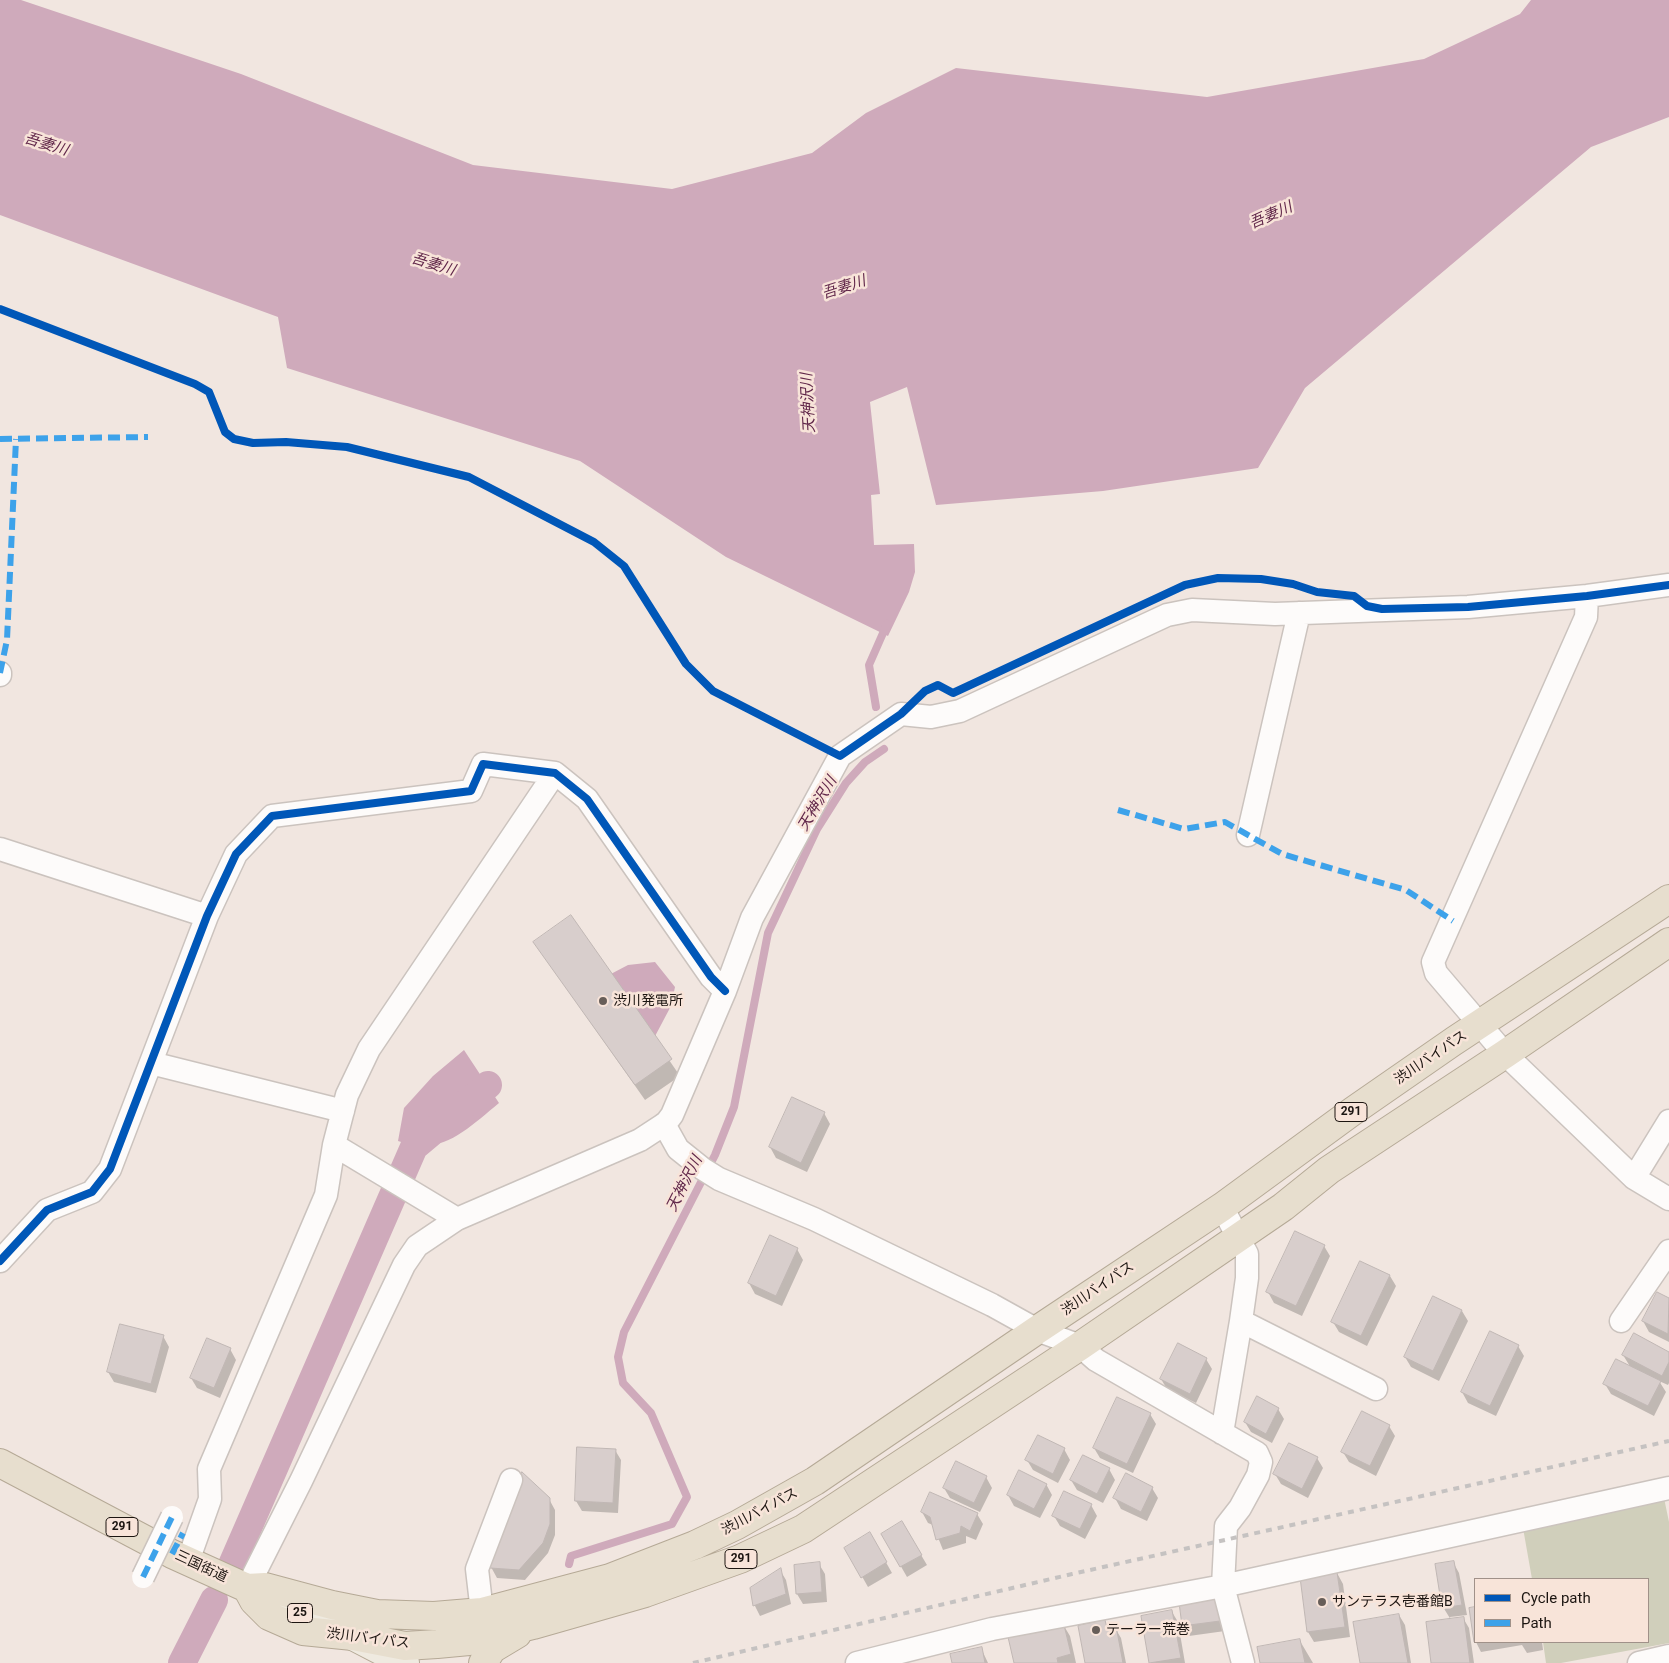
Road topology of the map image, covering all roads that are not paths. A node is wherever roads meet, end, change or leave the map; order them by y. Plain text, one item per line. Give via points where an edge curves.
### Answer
1 (1669, 585) edge
2 (1587, 596) junction
3 (1299, 613) junction
4 (555, 773) junction
5 (1248, 835) dead end
6 (0, 849) edge
7 (1669, 899) edge
8 (208, 916) junction
9 (1669, 942) edge
10 (725, 991) junction
11 (1480, 1025) junction
12 (1505, 1054) junction
13 (151, 1064) junction
14 (343, 1111) junction
15 (1669, 1121) edge
16 (664, 1124) junction
17 (334, 1145) junction
18 (1634, 1178) junction
19 (1669, 1199) edge
20 (1222, 1206) junction
21 (457, 1219) junction
22 (1238, 1238) junction
23 (1669, 1251) edge
24 (0, 1261) edge
25 (1241, 1320) junction
26 (1621, 1322) dead end
27 (1036, 1330) junction
28 (1080, 1346) junction
29 (1376, 1388) dead end
30 (1222, 1432) junction
31 (0, 1463) edge
32 (512, 1480) dead end
33 (1669, 1488) edge
34 (179, 1541) junction
35 (143, 1577) dead end
36 (1222, 1586) junction
37 (246, 1588) junction
38 (482, 1612) junction
39 (533, 1625) junction
40 (303, 1631) junction
41 (353, 1636) junction
42 (453, 1653) edge
43 (1669, 1656) edge
44 (366, 1663) edge
45 (405, 1663) edge
46 (483, 1663) edge
47 (857, 1663) edge
48 (1243, 1663) edge
49 (1639, 1663) edge

1 - 2 street
2 - 3 street via 1468,607
2 - 11 street via 1586,617 1433,962 1436,973
3 - 5 street
3 - 10 street via 1192,610 1167,615 960,711 931,716 900,714 840,756 752,918
4 - 8 street via 483,764 470,791 272,816 236,854
4 - 10 street via 587,798 711,977
4 - 14 street via 369,1049
6 - 8 street
7 - 11 highway, 渋川バイパス / 291
8 - 13 street
9 - 12 highway, 渋川バイパス / 291
10 - 16 street via 672,1115
11 - 12 street
11 - 20 highway, 渋川バイパス / 291 via 1353,1111
12 - 18 street
12 - 22 highway, 渋川バイパス / 291 via 1329,1170 1284,1207
13 - 14 street
13 - 24 street via 110,1169 92,1192 47,1210
14 - 17 street
15 - 18 street
16 - 21 street via 640,1140
16 - 27 street via 678,1149 711,1174 814,1219 992,1305
17 - 21 street
17 - 34 street via 326,1195 209,1469 210,1499
18 - 19 street
20 - 22 street
20 - 27 highway, 渋川バイパス / 291
21 - 37 street via 417,1246 404,1265
22 - 25 street via 1246,1254 1247,1278
22 - 28 highway, 渋川バイパス / 291
23 - 26 street
25 - 29 street
25 - 30 street
27 - 28 street
27 - 38 highway, 渋川バイパス / 291 via 815,1482 737,1525 610,1578
28 - 30 street via 1096,1360
28 - 39 highway, 渋川バイパス / 291 via 804,1529 740,1560 645,1593
30 - 36 street via 1257,1453 1261,1462 1258,1475 1240,1508 1226,1526
31 - 34 highway, 三国街道 / 291
32 - 38 street via 477,1569
33 - 36 street
34 - 35 street, bridge
34 - 37 highway, 三国街道 / 291
36 - 47 street via 992,1629
36 - 48 street
37 - 38 highway, 渋川バイパス / 291 via 265,1587 376,1614 434,1616
37 - 40 highway, 渋川バイパス / 291 via 254,1602 269,1616
37 - 41 main road, 三国街道 / 25
38 - 42 highway
39 - 42 highway, 渋川バイパス / 291
39 - 46 highway via 492,1649
40 - 41 highway, 渋川バイパス / 291
40 - 44 main road, 25
41 - 42 highway, 渋川バイパス / 291
41 - 45 main road, 三国街道 / 25
43 - 49 street

